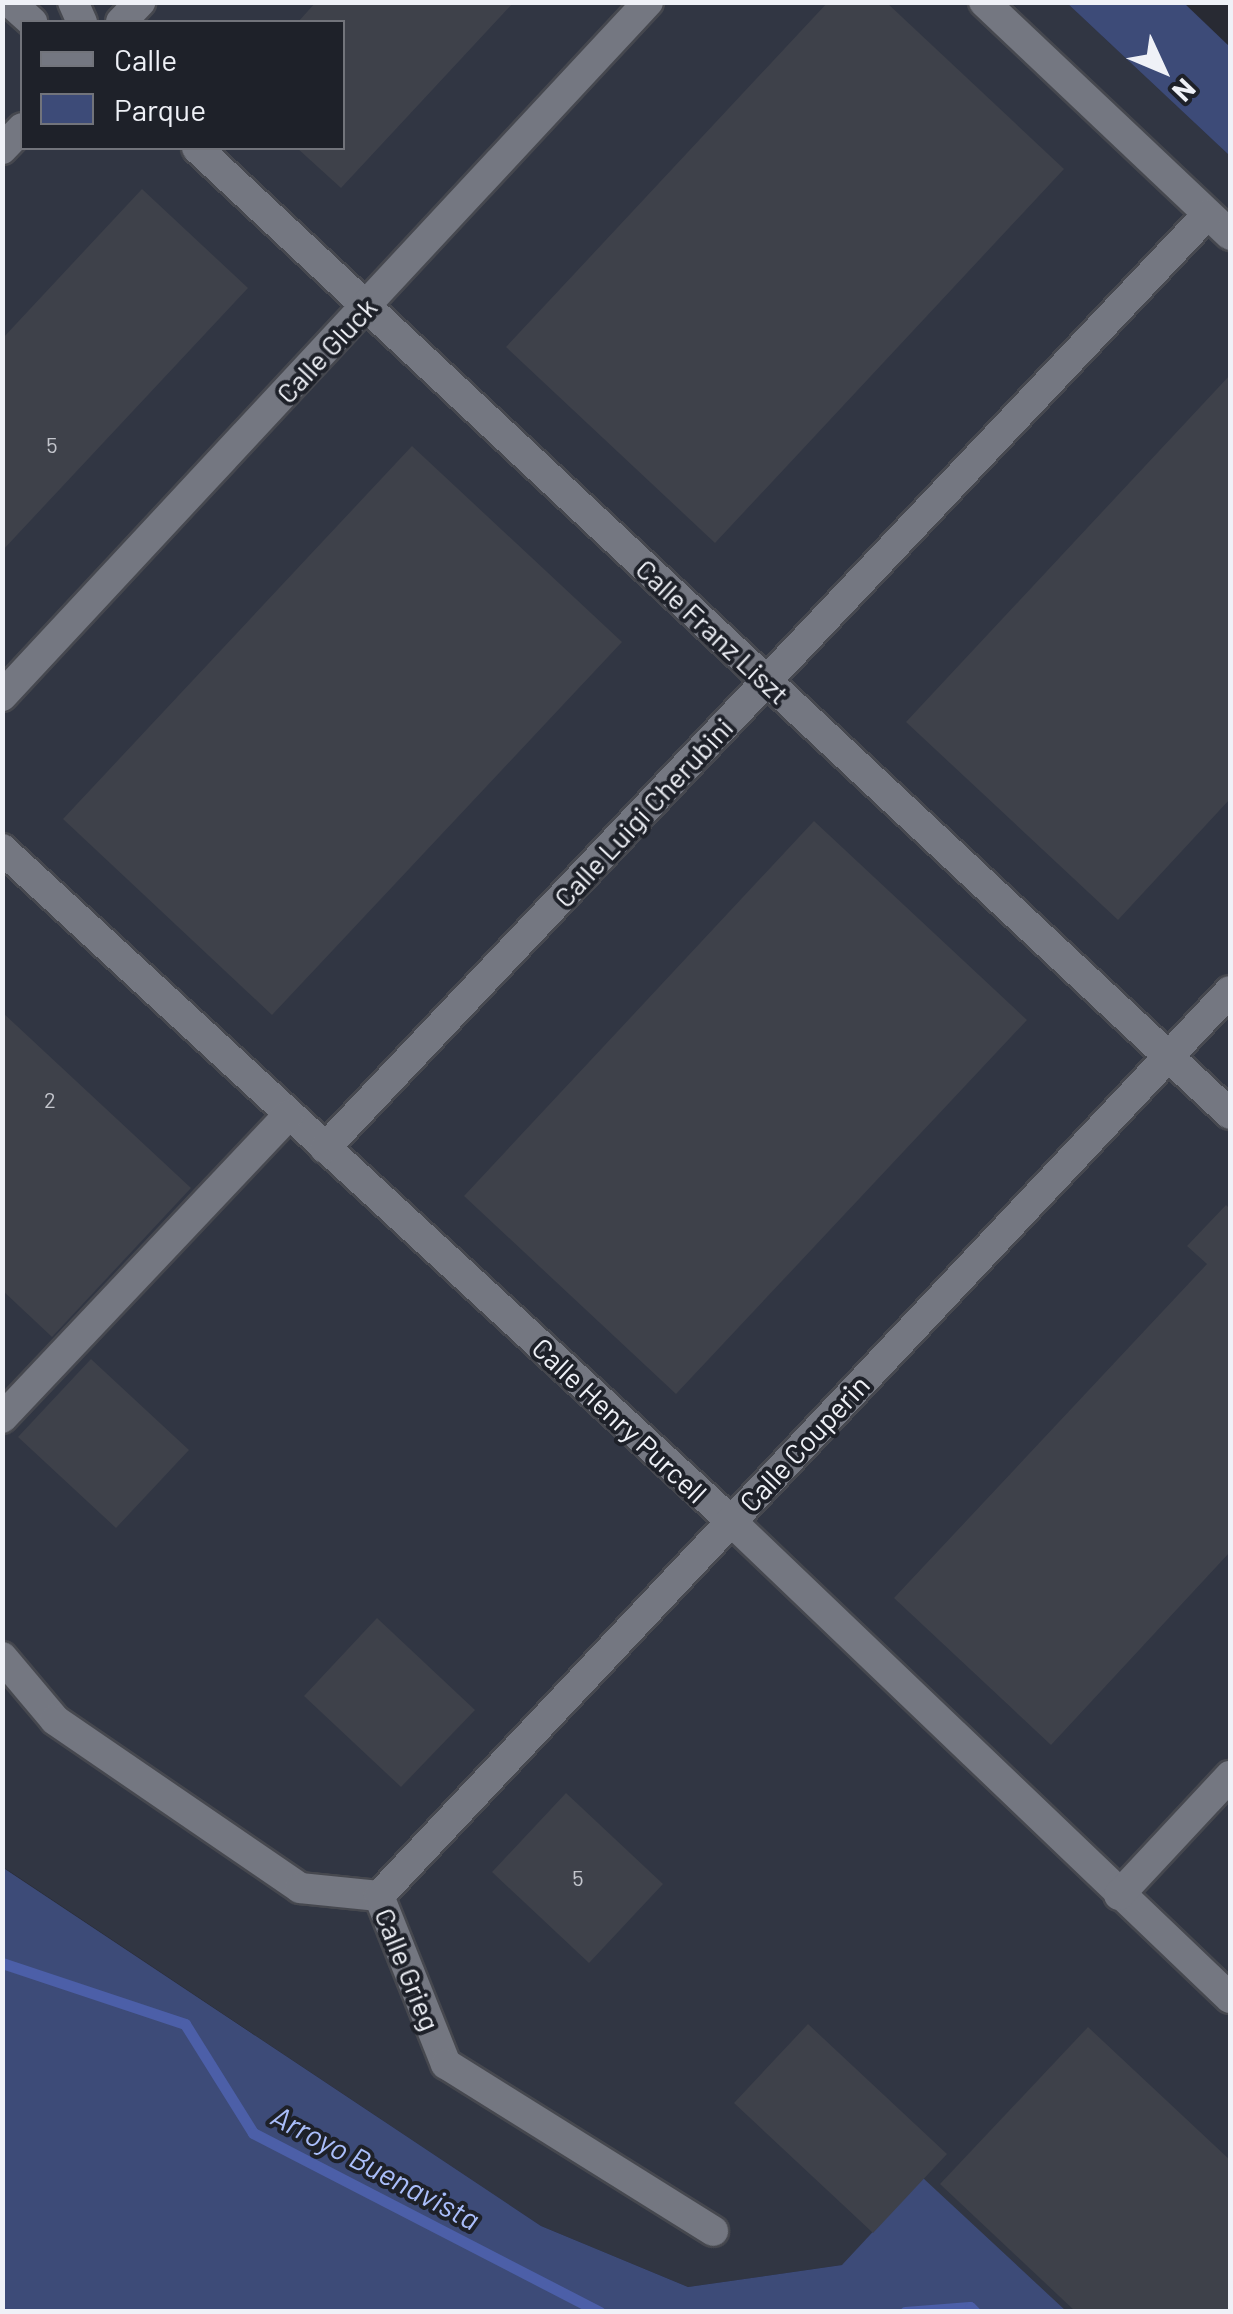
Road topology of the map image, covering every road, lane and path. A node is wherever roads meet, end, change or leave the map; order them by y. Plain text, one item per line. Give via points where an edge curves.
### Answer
1 (10, 2) edge
2 (648, 2) edge
3 (984, 2) edge
4 (30, 20) edge
5 (20, 130) edge
6 (2, 150) edge
7 (199, 150) edge
8 (1208, 214) junction
9 (1230, 235) edge
10 (367, 307) junction
11 (766, 681) junction
12 (2, 696) edge
13 (2, 849) edge
14 (1230, 991) edge
15 (1169, 1057) junction
16 (1230, 1114) edge
17 (289, 1115) junction
18 (325, 1148) junction
19 (2, 1418) edge
20 (730, 1521) junction
21 (2, 1656) edge
22 (1230, 1776) edge
23 (1120, 1895) junction
24 (379, 1896) junction
25 (1230, 1998) edge
26 (713, 2230) dead end

1 - 4 street
2 - 10 street, Calle Gluck
3 - 8 street
5 - 6 street
7 - 10 street, Calle Franz Liszt
8 - 9 street
8 - 11 street, Calle Luigi Cherubini
10 - 11 street, Calle Franz Liszt
10 - 12 street, Calle Gluck
11 - 15 street, Calle Franz Liszt
11 - 18 street, Calle Luigi Cherubini
13 - 17 street, Calle Henry Purcell
14 - 15 street, Calle Couperin
15 - 16 street, Calle Franz Liszt
15 - 20 street, Calle Couperin
17 - 18 street, Calle Henry Purcell
17 - 19 street
18 - 20 street, Calle Henry Purcell
20 - 23 street, Calle Henry Purcell
20 - 24 street, Calle Couperin
21 - 24 street, Calle Grieg via 55,1720 300,1888
22 - 23 street
23 - 25 street, Calle Henry Purcell
24 - 26 street, Calle Grieg via 446,2064

